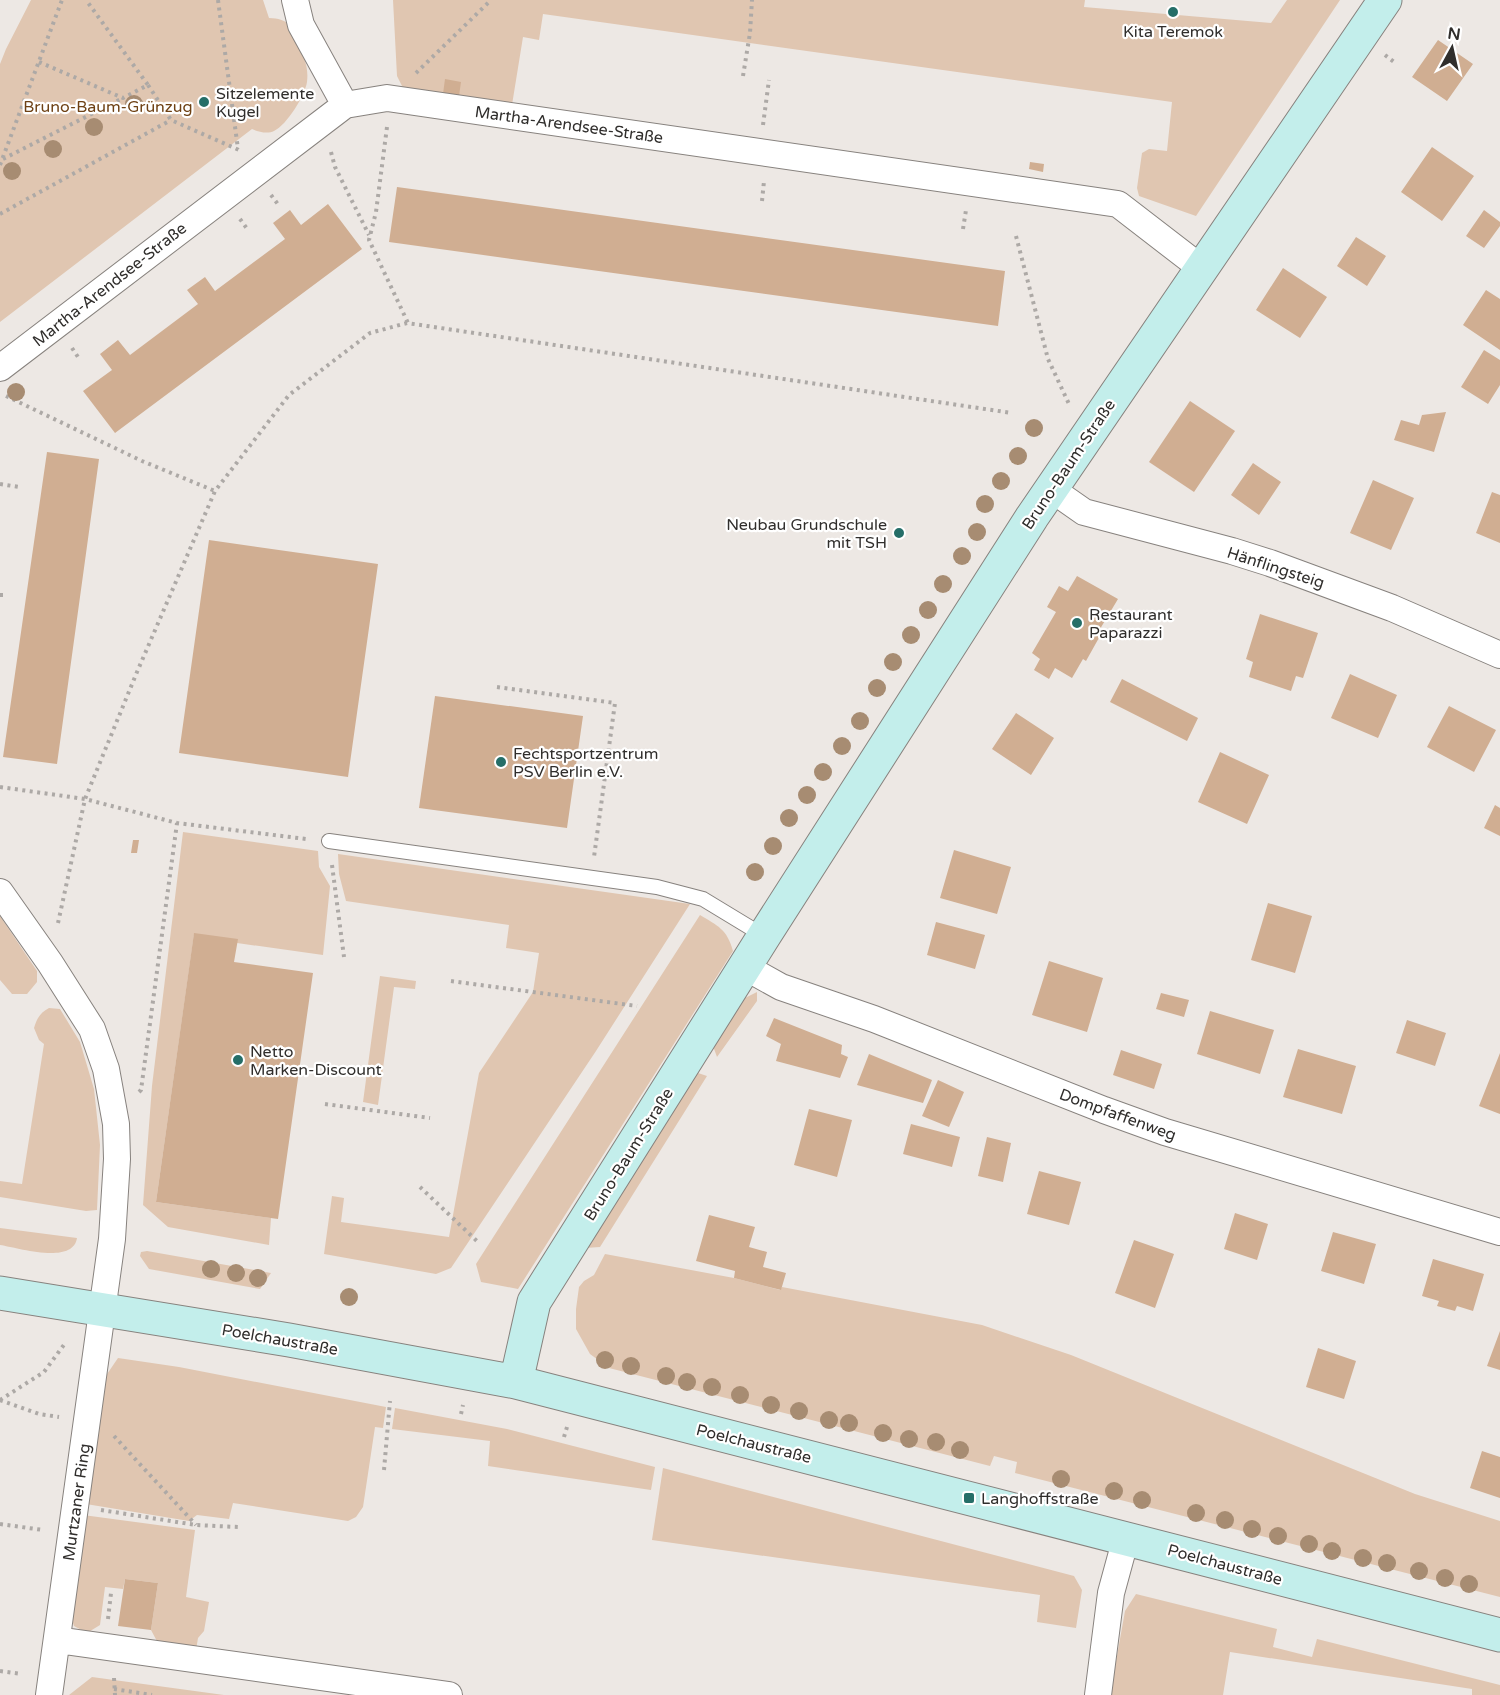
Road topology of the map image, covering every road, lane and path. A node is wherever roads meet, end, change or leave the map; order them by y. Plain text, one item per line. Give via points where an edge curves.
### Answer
1 (62, 0) edge
2 (86, 0) edge
3 (218, 0) edge
4 (295, 0) edge
5 (491, 0) edge
6 (752, 0) edge
7 (1385, 0) edge
8 (1383, 54) dead end
9 (39, 62) junction
10 (1394, 62) dead end
11 (743, 76) dead end
12 (769, 80) dead end
13 (148, 85) junction
14 (123, 98) junction
15 (387, 98) junction
16 (345, 105) junction
17 (171, 120) junction
18 (320, 123) junction
19 (762, 135) dead end
20 (2, 159) junction
21 (0, 165) edge
22 (0, 214) edge
23 (369, 235) junction
24 (1016, 236) dead end
25 (1201, 268) junction
26 (408, 323) junction
27 (0, 368) edge
28 (0, 394) edge
29 (1073, 411) dead end
30 (1012, 412) dead end
31 (0, 484) edge
32 (19, 487) dead end
33 (1051, 489) junction
34 (214, 491) junction
35 (1500, 655) edge
36 (497, 687) dead end
37 (0, 787) edge
38 (85, 799) junction
39 (177, 823) junction
40 (329, 841) junction
41 (592, 878) junction
42 (0, 892) edge
43 (58, 926) dead end
44 (764, 936) junction
45 (344, 957) dead end
46 (745, 967) junction
47 (451, 981) dead end
48 (637, 1006) dead end
49 (136, 1095) dead end
50 (325, 1104) dead end
51 (430, 1118) dead end
52 (420, 1187) dead end
53 (1500, 1233) edge
54 (479, 1243) dead end
55 (0, 1293) edge
56 (103, 1309) junction
57 (66, 1342) dead end
58 (516, 1382) junction
59 (0, 1400) edge
60 (390, 1401) dead end
61 (89, 1409) junction
62 (59, 1417) dead end
63 (384, 1470) dead end
64 (76, 1506) junction
65 (0, 1524) edge
66 (196, 1525) junction
67 (237, 1527) dead end
68 (43, 1530) dead end
69 (1126, 1538) junction
70 (1500, 1635) edge
71 (57, 1640) junction
72 (0, 1671) edge
73 (23, 1674) dead end
74 (114, 1674) dead end
75 (114, 1689) junction
76 (49, 1695) edge
77 (116, 1695) edge
78 (152, 1695) edge
79 (449, 1695) edge
80 (1098, 1695) edge

1 - 9 path
2 - 13 path
3 - 17 path via 238,150
4 - 16 street via 300,25
5 - 15 path
6 - 11 path
7 - 25 street, Bruno-Baum-Straße
8 - 10 path
9 - 14 path
9 - 20 path
12 - 19 path
13 - 14 path
13 - 17 path
14 - 20 path
15 - 16 street, Martha-Arendsee-Straße
15 - 23 path via 376,212
15 - 25 street, Martha-Arendsee-Straße via 1118,204
16 - 18 street, Martha-Arendsee-Straße
17 - 22 path
18 - 23 path via 335,167
18 - 27 street, Martha-Arendsee-Straße
20 - 21 path
23 - 26 path
24 - 29 path via 1048,359
25 - 33 street, Bruno-Baum-Straße
26 - 30 path
26 - 34 path via 369,333 289,395
28 - 34 path
31 - 32 path
33 - 35 street, Hänflingsteig via 1084,512 1281,567 1392,608
33 - 44 street, Bruno-Baum-Straße
34 - 38 path
36 - 41 path via 615,703
37 - 38 path
38 - 39 path
38 - 43 path
39 - 40 path
39 - 49 path via 141,1090
40 - 41 lane
40 - 45 path
41 - 44 lane via 696,896
42 - 56 street via 92,1029 106,1069 116,1124 117,1160
44 - 46 street, Bruno-Baum-Straße
46 - 53 street, Dompfaffenweg via 781,987 1166,1132
46 - 58 street, Bruno-Baum-Straße via 534,1302
47 - 48 path
50 - 51 path
52 - 54 path
55 - 56 street, Poelchaustraße
56 - 58 street, Poelchaustraße
56 - 61 street, Murtzaner Ring
57 - 59 path via 44,1372
58 - 69 street, Poelchaustraße
59 - 62 path
60 - 63 path
61 - 64 street, Murtzaner Ring
61 - 66 path
64 - 66 path
64 - 71 street, Murtzaner Ring
65 - 68 path
66 - 67 path
69 - 70 street, Poelchaustraße
69 - 80 street via 1111,1593
71 - 76 street, Murtzaner Ring
71 - 79 street
72 - 73 path
74 - 75 path
75 - 77 path
75 - 78 path

